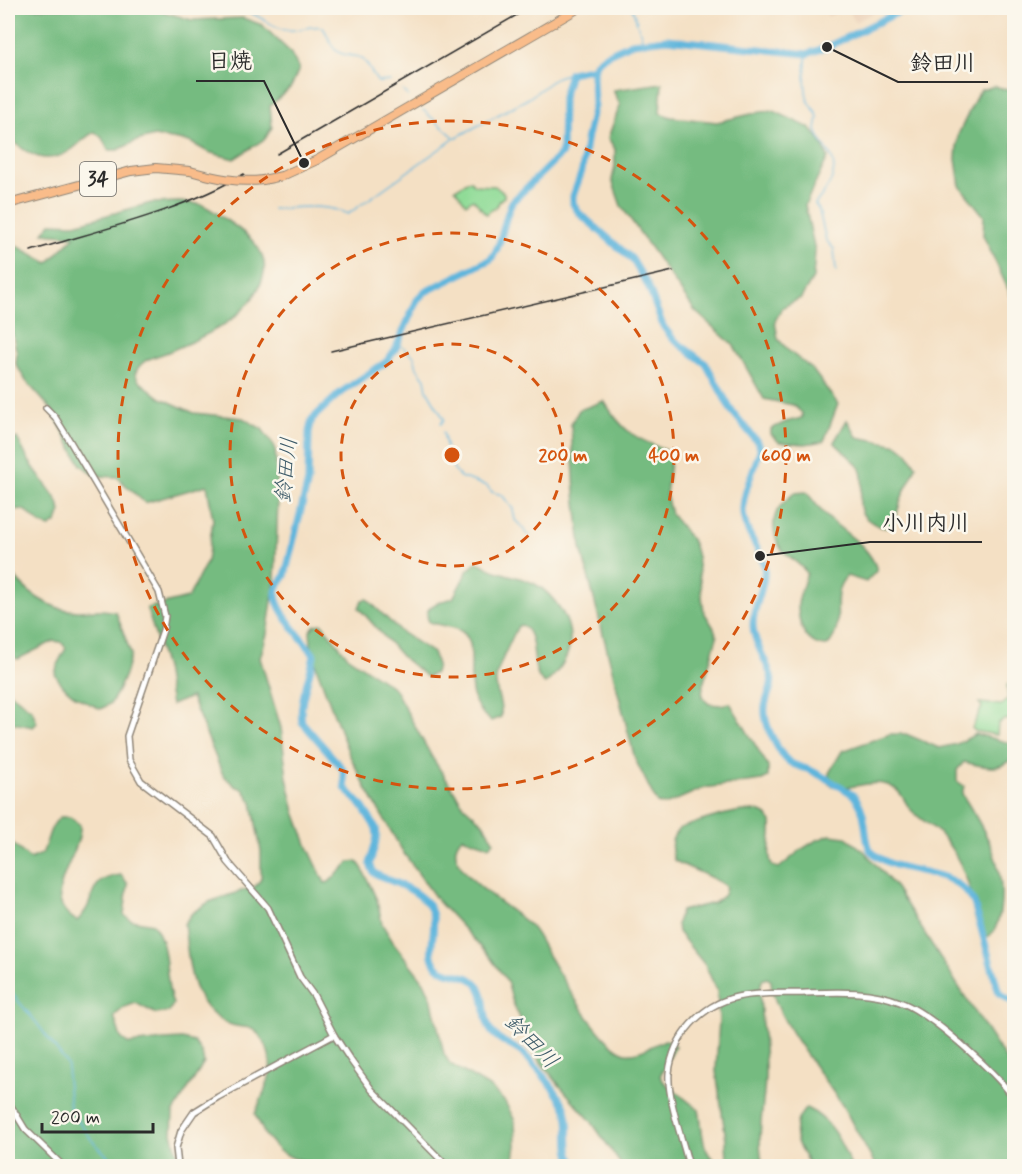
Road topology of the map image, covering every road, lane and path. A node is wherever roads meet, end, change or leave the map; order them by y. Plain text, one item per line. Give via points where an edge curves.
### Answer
1 (579, 8) edge
2 (8, 204) edge
3 (46, 408) dead end
4 (334, 1035) junction
5 (1014, 1098) edge
6 (8, 1101) edge
7 (63, 1167) edge
8 (178, 1167) edge
9 (447, 1167) edge
10 (689, 1167) edge

1 - 2 highway, 34, bridge via 317,160 282,176 246,182 156,168
3 - 4 street via 68,438 162,600 163,630 127,736 134,772 213,836 229,863 263,901 295,969
4 - 8 street via 194,1112 176,1148
4 - 9 street via 372,1090
5 - 10 street via 946,1032 902,1002 854,992 739,996 713,1006 696,1019 673,1056 670,1092
6 - 7 street via 24,1129

